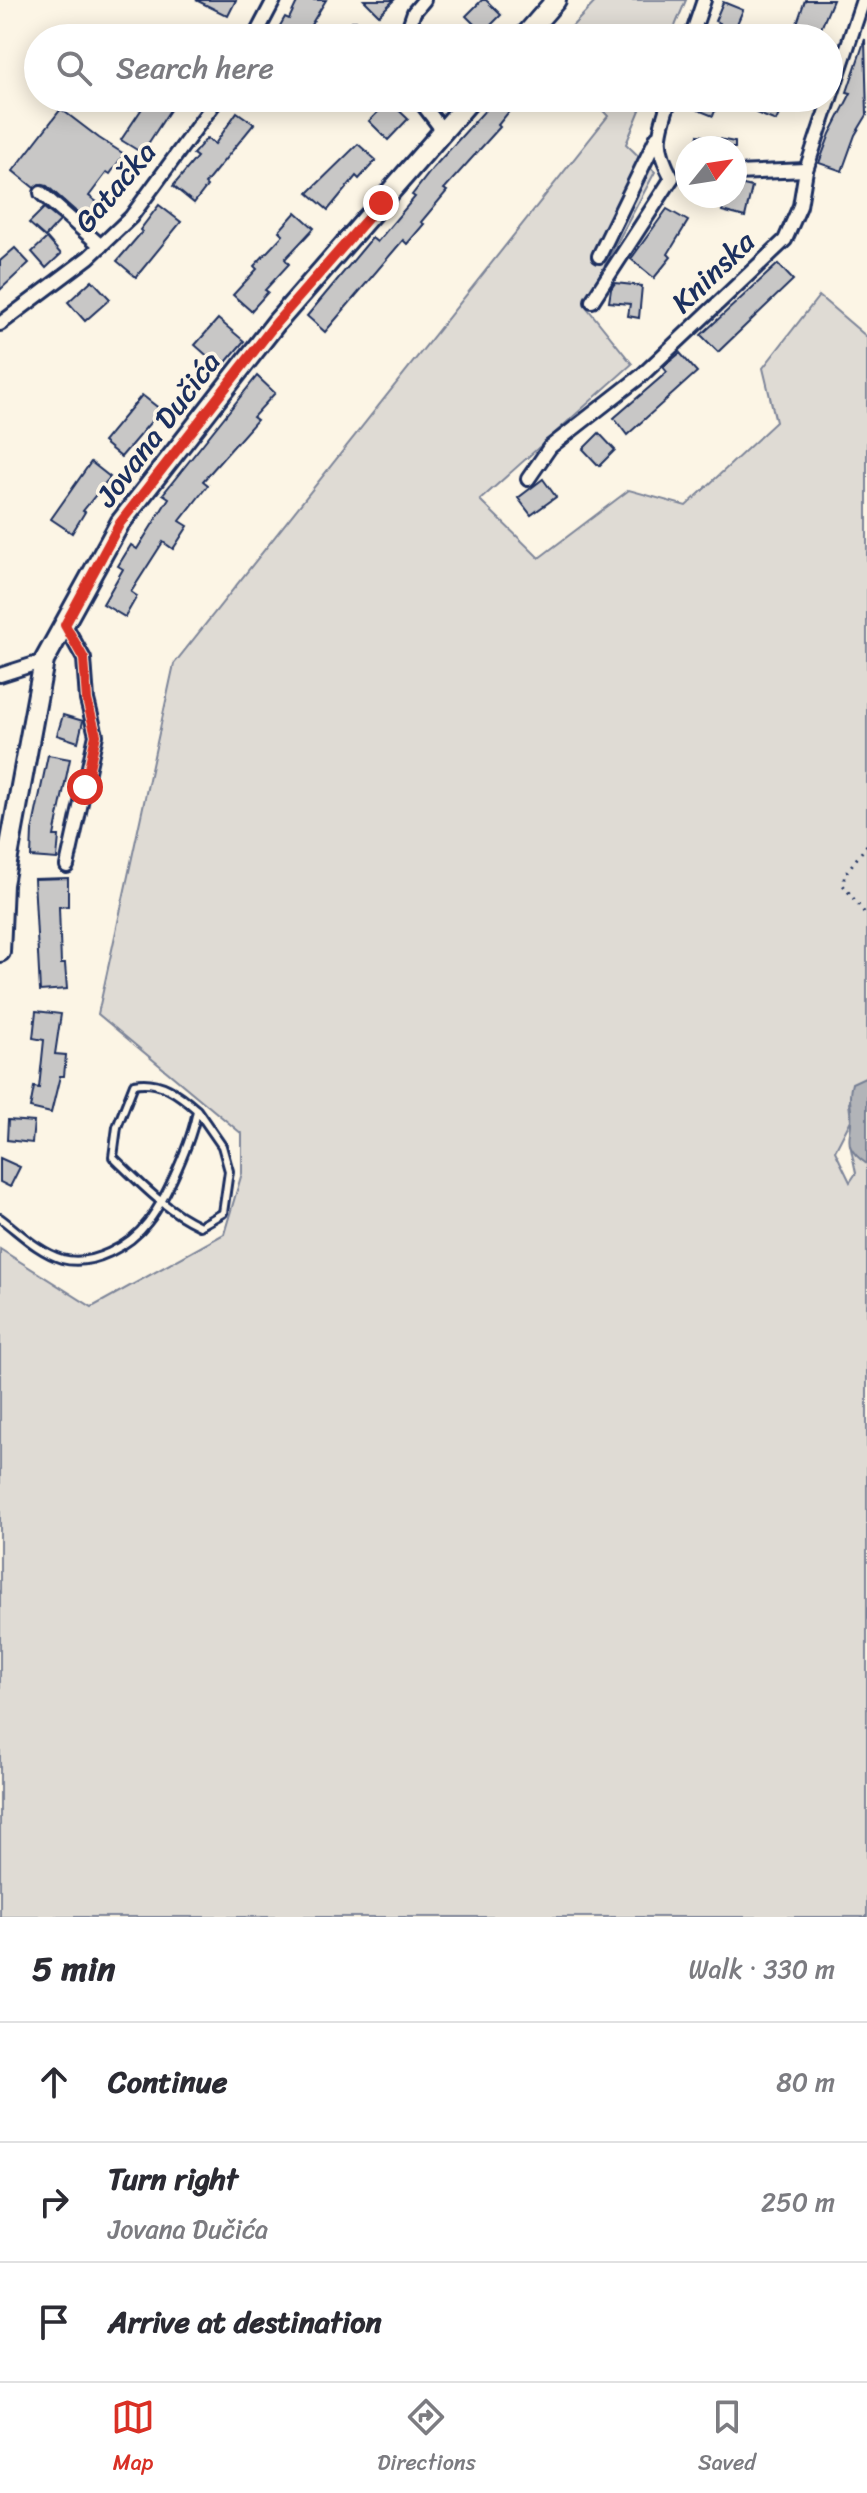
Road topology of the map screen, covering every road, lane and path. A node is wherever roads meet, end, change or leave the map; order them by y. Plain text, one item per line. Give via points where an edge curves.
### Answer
1 (274, 0) edge
2 (424, 0) edge
3 (556, 0) edge
4 (704, 0) edge
5 (863, 0) edge
6 (261, 24) edge
7 (410, 24) edge
8 (535, 24) edge
9 (696, 24) edge
10 (843, 60) edge
11 (208, 112) edge
12 (429, 112) edge
13 (460, 112) edge
14 (665, 112) edge
15 (825, 112) edge
16 (443, 131) junction
17 (657, 137) junction
18 (806, 170) junction
19 (747, 172) edge
20 (672, 178) junction
21 (675, 178) edge
22 (41, 193) dead end
23 (101, 246) junction
24 (599, 256) dead end
25 (592, 301) dead end
26 (0, 324) edge
27 (528, 479) dead end
28 (65, 625) junction
29 (44, 661) junction
30 (0, 675) edge
31 (867, 845) edge
32 (67, 866) dead end
33 (867, 916) edge
34 (0, 952) edge
35 (197, 1110) junction
36 (162, 1200) junction
37 (0, 1218) edge

1 - 6 street
2 - 7 street
3 - 8 main road
4 - 9 street
5 - 10 street, Kninska
11 - 23 street, Gatačka via 131,217
12 - 16 street
13 - 16 main road, Jovana Dučića
14 - 17 street
15 - 18 street, Kninska
16 - 28 main road, Jovana Dučića via 276,323 129,511
17 - 20 street
17 - 24 street
18 - 19 street
18 - 27 street, Kninska via 800,206 785,240 641,376 550,447
20 - 21 street
20 - 25 street
22 - 23 street
23 - 26 street, Gatačka
28 - 29 main road, Jovana Dučića
28 - 32 street via 84,659 96,735
29 - 30 street
29 - 34 main road, Jovana Dučića via 3,884
31 - 33 path via 843,885
35 - 36 lane
35 - 36 lane via 222,1146 229,1171 223,1213 200,1226 173,1213
35 - 36 lane via 177,1092 148,1081 134,1084 117,1127 113,1157
36 - 37 lane via 122,1245 81,1261 39,1248

